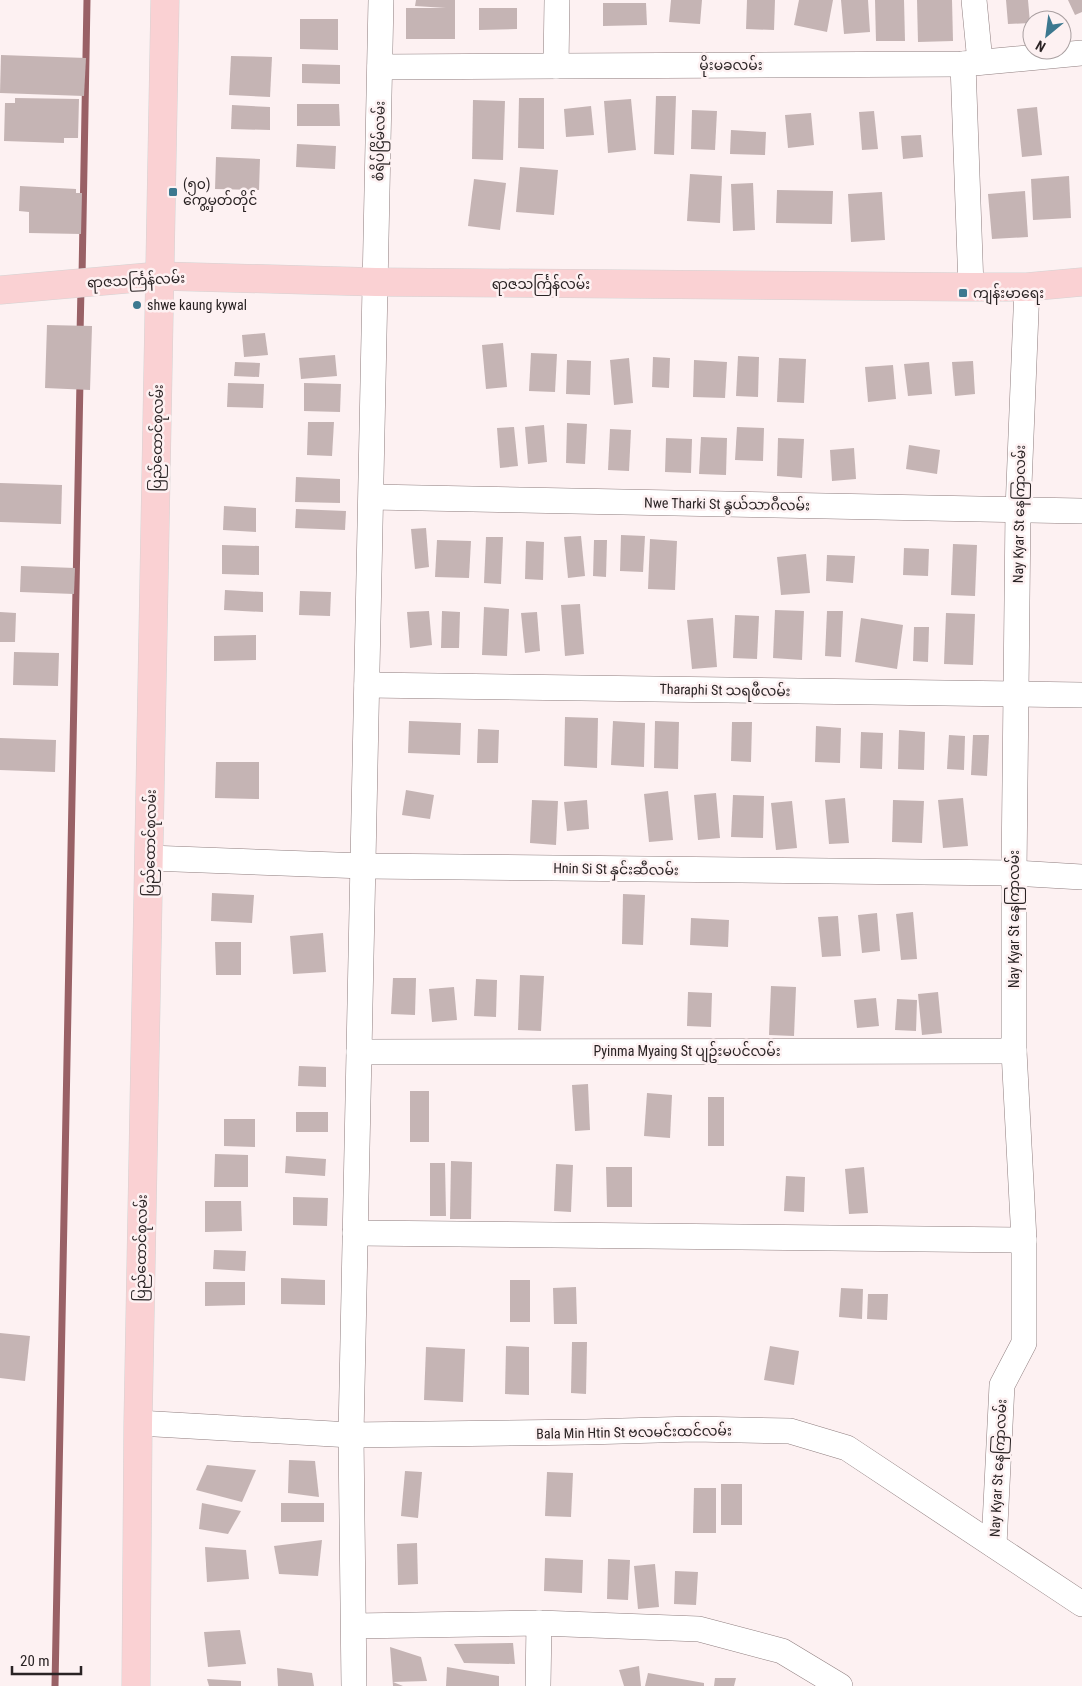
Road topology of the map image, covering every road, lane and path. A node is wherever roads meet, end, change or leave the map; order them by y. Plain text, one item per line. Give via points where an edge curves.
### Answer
1 (165, 0) edge
2 (381, 0) edge
3 (557, 0) edge
4 (974, 0) edge
5 (1082, 53) edge
6 (972, 63) junction
7 (556, 66) junction
8 (380, 67) junction
9 (160, 276) junction
10 (376, 282) junction
11 (1082, 282) edge
12 (1027, 286) junction
13 (971, 287) junction
14 (0, 290) edge
15 (372, 497) junction
16 (1018, 510) junction
17 (1082, 511) edge
18 (367, 685) junction
19 (1017, 694) junction
20 (1082, 695) edge
21 (149, 858) junction
22 (364, 866) junction
23 (1014, 873) junction
24 (1082, 877) edge
25 (1014, 1051) junction
26 (360, 1052) junction
27 (355, 1233) junction
28 (1024, 1240) junction
29 (138, 1424) junction
30 (351, 1435) junction
31 (994, 1545) junction
32 (1082, 1604) edge
33 (539, 1624) junction
34 (354, 1626) junction
35 (136, 1686) edge
36 (354, 1686) edge
37 (538, 1686) edge
38 (840, 1686) edge

1 - 9 main road, ပြည်ထောင်စုလမ်း
2 - 8 street, စံရိပ်ငြိမ်လမ်း
3 - 7 street
4 - 6 street
5 - 6 street, မိုးမခလမ်း
6 - 7 street, မိုးမခလမ်း
6 - 13 street
7 - 8 street, မိုးမခလမ်း
8 - 10 street, စံရိပ်ငြိမ်လမ်း
9 - 10 main road, ရာဇသင်္ကြန်လမ်း
9 - 14 main road, ရာဇသင်္ကြန်လမ်း
9 - 21 main road, ပြည်ထောင်စုလမ်း
10 - 13 main road, ရာဇသင်္ကြန်လမ်း
10 - 15 street, စံရိပ်ငြိမ်လမ်း
11 - 12 main road, ရာဇသင်္ကြန်လမ်း
12 - 13 main road, ရာဇသင်္ကြန်လမ်း
12 - 16 street, Nay Kyar St နေကြာလမ်း
15 - 16 street, Nwe Tharki St နွယ်သာဂီလမ်း
15 - 18 street, စံရိပ်ငြိမ်လမ်း
16 - 17 street, Nwe Tharki St နွယ်သာဂီလမ်း
16 - 19 street, Nay Kyar St နေကြာလမ်း
18 - 19 street, Tharaphi St သရဖီလမ်း
18 - 22 street, စံရိပ်ငြိမ်လမ်း
19 - 20 street, Tharaphi St သရဖီလမ်း
19 - 23 street, Nay Kyar St နေကြာလမ်း
21 - 22 street, Hnin Si St နှင်းဆီလမ်း
21 - 29 main road, ပြည်ထောင်စုလမ်း
22 - 23 street, Hnin Si St နှင်းဆီလမ်း
22 - 26 street, စံရိပ်ငြိမ်လမ်း
23 - 24 street, Hnin Si St နှင်းဆီလမ်း
23 - 25 street, Nay Kyar St နေကြာလမ်း
25 - 26 street, Pyinma Myaing St ပျဥ်းမပင်လမ်း
25 - 28 street, Nay Kyar St နေကြာလမ်း
26 - 27 street, စံရိပ်ငြိမ်လမ်း
27 - 28 street
27 - 30 street, စံရိပ်ငြိမ်လမ်း
28 - 31 street, Nay Kyar St နေကြာလမ်း via 1024,1343 1002,1385
29 - 30 street, Bala Min Htin St ဗလမင်းထင်လမ်း
29 - 35 main road, ပြည်ထောင်စုလမ်း
30 - 31 street, Bala Min Htin St ဗလမင်းထင်လမ်း via 694,1429 790,1431 847,1448
30 - 34 street, စံရိပ်ငြိမ်လမ်း
31 - 32 street, Bala Min Htin St ဗလမင်းထင်လမ်း
33 - 34 street
33 - 37 street
33 - 38 street via 699,1629 782,1651
34 - 36 street, စံရိပ်ငြိမ်လမ်း

